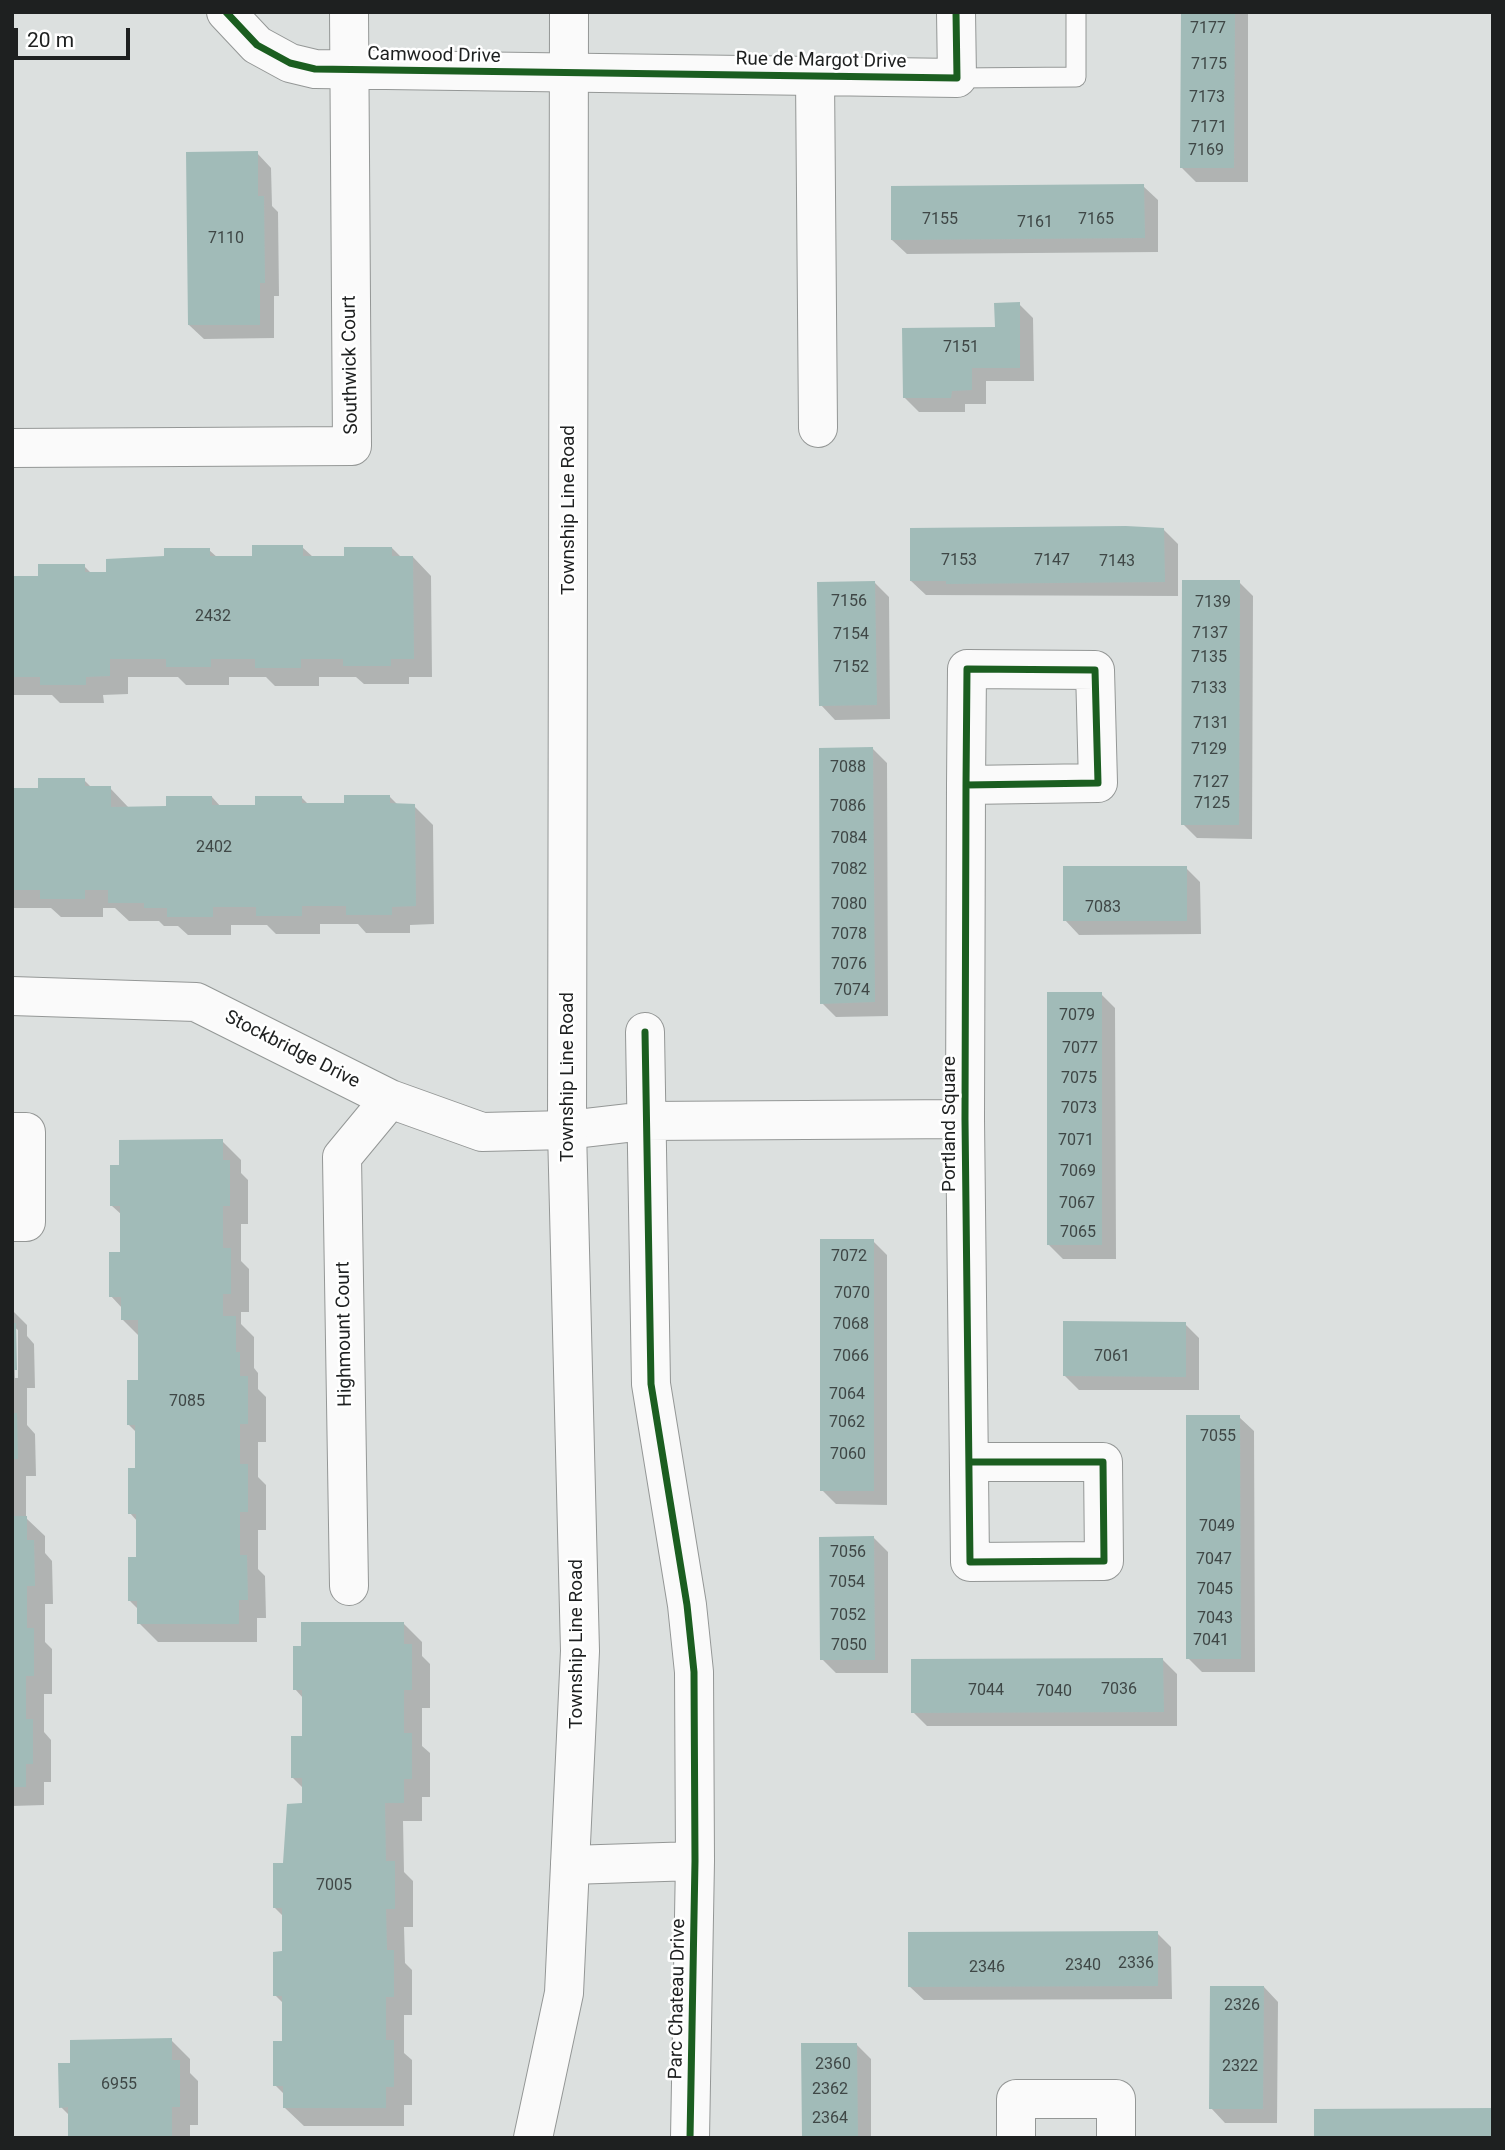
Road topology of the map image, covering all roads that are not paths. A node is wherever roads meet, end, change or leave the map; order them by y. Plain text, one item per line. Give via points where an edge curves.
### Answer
1 (226, 12) edge
2 (349, 12) edge
3 (569, 12) edge
4 (956, 12) edge
5 (1076, 12) edge
6 (348, 70) junction
7 (569, 74) junction
8 (620, 75) joint
9 (815, 77) junction
10 (957, 78) junction
11 (818, 428) dead end
12 (12, 448) edge
13 (966, 785) junction
14 (12, 996) edge
15 (645, 1032) dead end
16 (390, 1099) junction
17 (965, 1119) junction
18 (645, 1121) junction
19 (567, 1130) junction
20 (12, 1132) edge
21 (12, 1222) edge
22 (969, 1462) dead end
23 (349, 1586) dead end
24 (695, 1861) junction
25 (570, 1865) junction
26 (533, 2138) edge
27 (690, 2138) edge
28 (1016, 2138) edge
29 (1116, 2138) edge

1 - 6 street, Camwood Drive via 257,45 290,63
2 - 6 street
3 - 7 street, Township Line Road
4 - 10 street
5 - 10 lane via 1076,77
6 - 7 street, Camwood Drive
6 - 12 street, Southwick Court via 352,446
7 - 8 street, Camwood Drive
7 - 19 street, Township Line Road
8 - 9 street, Rue de Margot Drive
9 - 10 street, Rue de Margot Drive
9 - 11 street, Rue de Margot Drive
13 - 13 street, Portland Square via 967,669 1096,670 1098,783
13 - 17 street, Portland Square
14 - 16 street, Stockbridge Drive via 196,1002
15 - 18 street, Parc Chateau Drive
16 - 19 street, Stockbridge Drive via 482,1132
16 - 23 street, Highmount Court via 342,1157
17 - 18 street, Portland Square
17 - 22 street, Portland Square
18 - 19 street, Portland Square
18 - 24 street, Parc Chateau Drive via 651,1384 694,1672
19 - 25 street, Township Line Road via 580,1651
20 - 21 street via 26,1132 26,1222
24 - 25 street
24 - 27 street, Parc Chateau Drive
25 - 26 street, Township Line Road via 564,1993
28 - 29 street via 1016,2099 1116,2099

